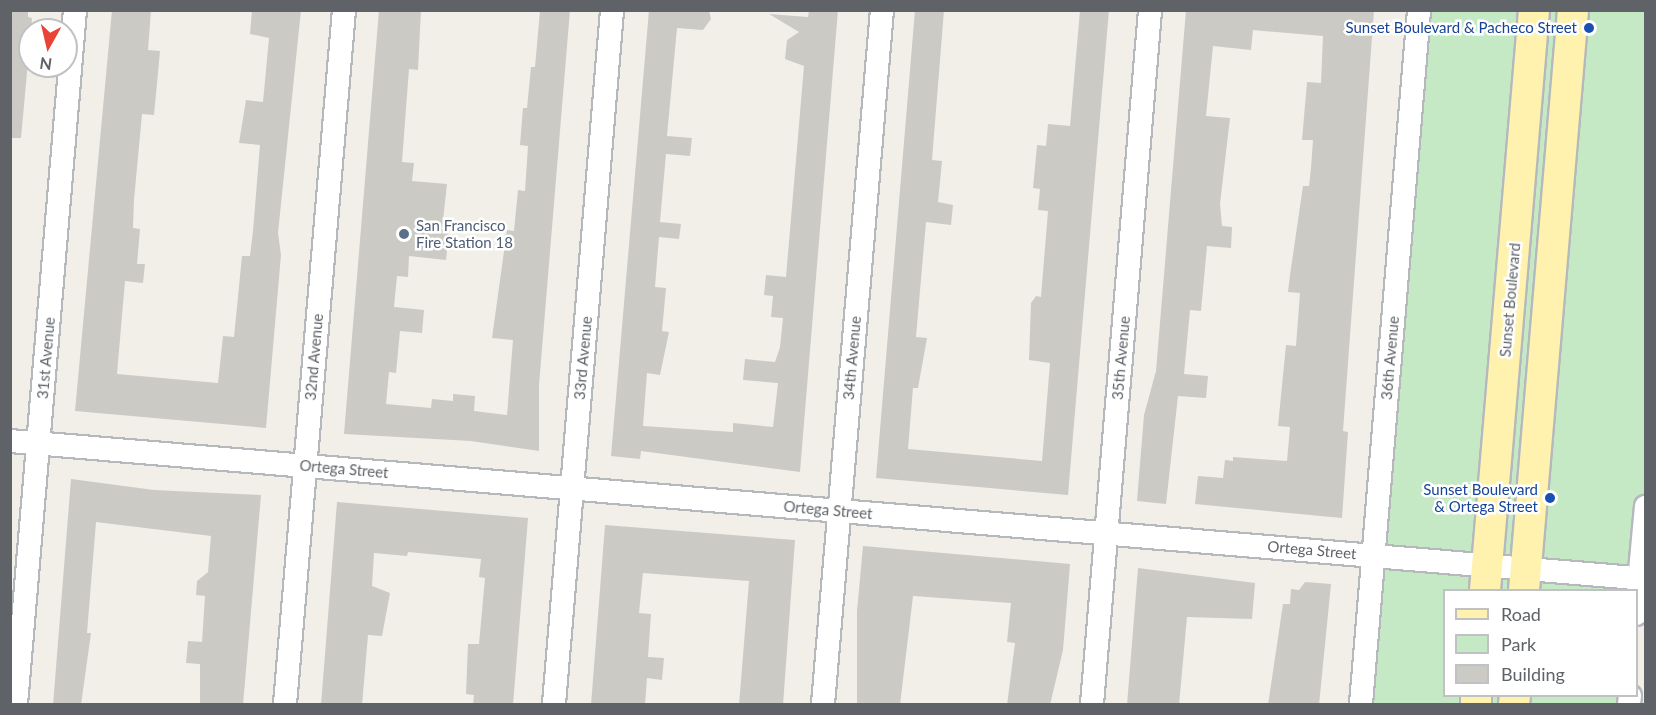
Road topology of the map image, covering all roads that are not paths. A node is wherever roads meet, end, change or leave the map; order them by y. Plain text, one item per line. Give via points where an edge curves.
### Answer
1 (75, 10) edge
2 (344, 10) edge
3 (612, 10) edge
4 (882, 10) edge
5 (1150, 10) edge
6 (1419, 10) edge
7 (1534, 10) edge
8 (1573, 10) edge
9 (10, 441) edge
10 (39, 443) junction
11 (305, 465) junction
12 (572, 488) junction
13 (1646, 507) edge
14 (840, 510) junction
15 (1106, 533) junction
16 (1373, 556) junction
17 (1486, 578) edge
18 (1642, 578) edge
19 (1525, 580) edge
20 (1638, 602) edge
21 (16, 705) edge
22 (285, 705) edge
23 (554, 705) edge
24 (823, 705) edge
25 (1092, 705) edge
26 (1360, 705) edge

1 - 10 street, 31st Avenue
2 - 11 street, 32nd Avenue
3 - 12 street, 33rd Avenue
4 - 14 street, 34th Avenue
5 - 15 street, 35th Avenue
6 - 16 street, 36th Avenue
7 - 17 main road, Sunset Boulevard
8 - 19 main road
9 - 10 street, Ortega Street
10 - 11 street, Ortega Street
10 - 21 street, 31st Avenue
11 - 12 street, Ortega Street
11 - 22 street, 32nd Avenue
12 - 14 street, Ortega Street
12 - 23 street, 33rd Avenue
13 - 18 street
14 - 15 street, Ortega Street
14 - 24 street, 34th Avenue
15 - 16 street, Ortega Street
15 - 25 street, 35th Avenue
16 - 17 street, Ortega Street
16 - 26 street, 36th Avenue
17 - 19 street, Ortega Street
18 - 19 street, Ortega Street
18 - 20 street

